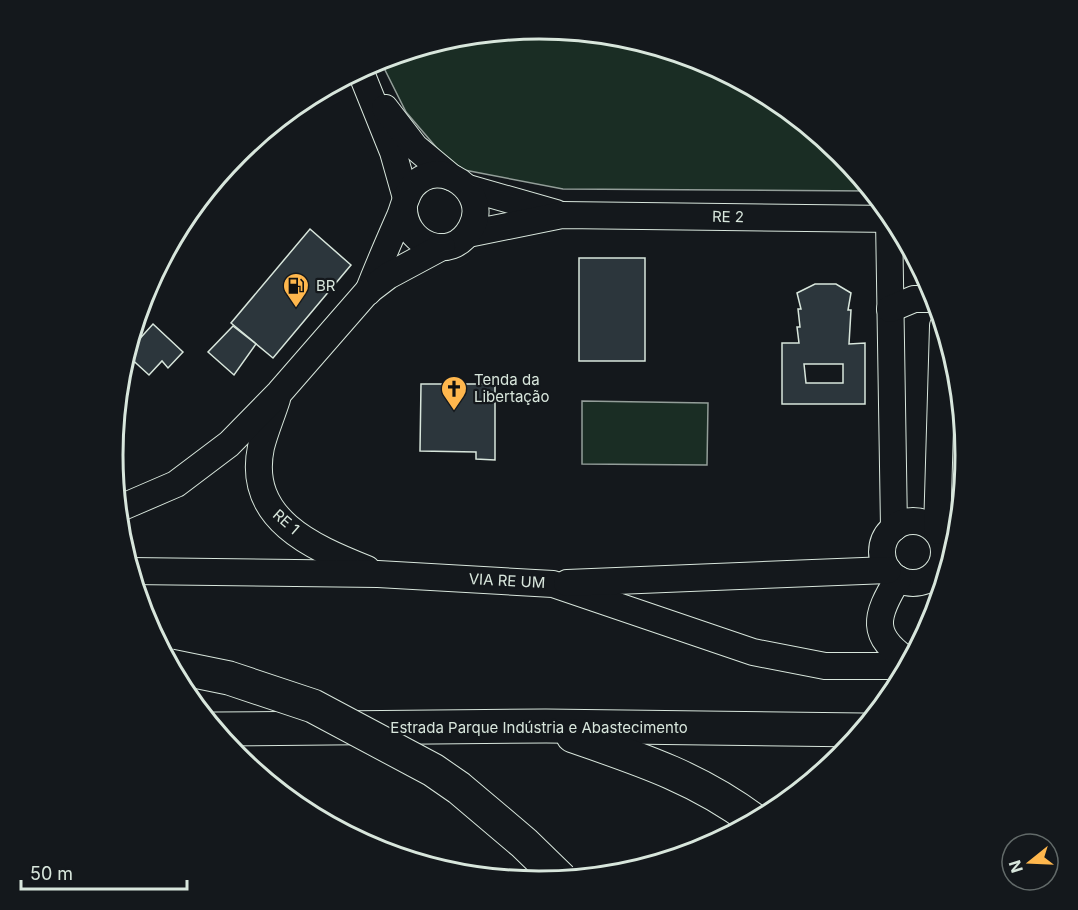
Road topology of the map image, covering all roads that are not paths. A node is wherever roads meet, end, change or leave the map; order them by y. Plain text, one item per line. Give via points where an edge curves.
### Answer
1 (363, 78) edge
2 (364, 78) edge
3 (459, 182) junction
4 (405, 201) junction
5 (562, 215) junction
6 (881, 219) edge
7 (468, 234) junction
8 (891, 234) edge
9 (442, 247) junction
10 (368, 292) junction
11 (924, 299) edge
12 (890, 309) junction
13 (943, 357) edge
14 (279, 393) junction
15 (127, 505) edge
16 (894, 528) junction
17 (945, 531) edge
18 (944, 548) edge
19 (139, 571) edge
20 (378, 574) junction
21 (893, 575) junction
22 (936, 579) edge
23 (553, 584) junction
24 (902, 657) edge
25 (897, 666) edge
26 (182, 669) edge
27 (546, 726) junction
28 (226, 729) edge
29 (851, 730) edge
30 (747, 815) edge
31 (552, 871) edge

1 - 4 street via 393,152
2 - 3 street via 415,147
3 - 4 street via 438,175 424,178 413,186
3 - 5 street, RE 2
3 - 7 street via 476,207
4 - 9 street via 405,219 416,238
4 - 10 street, RE 1
5 - 6 street, RE 2
5 - 7 street, RE 2
7 - 9 street
8 - 12 street
9 - 10 street, RE 1 via 388,276
10 - 14 street, RE 1
11 - 12 street
12 - 16 street
13 - 17 street
14 - 15 street, RE 1 via 229,444 176,484
14 - 20 street, RE 1 via 261,447 262,494 274,515 287,526 327,553
16 - 17 street via 909,521
16 - 21 street via 884,540 882,555
17 - 18 street
19 - 20 street, VIA RE UM
20 - 23 street, VIA RE UM
21 - 22 street via 909,584
21 - 23 street
21 - 24 street via 880,623 892,650
23 - 25 street, VIA RE UM via 753,652 825,666
26 - 31 highway, bridge via 229,678 313,706 433,770 459,788
27 - 28 highway, Estrada Parque Indústria e Abastecimento
27 - 29 highway, Estrada Parque Indústria e Abastecimento
27 - 30 highway via 662,766 724,797

